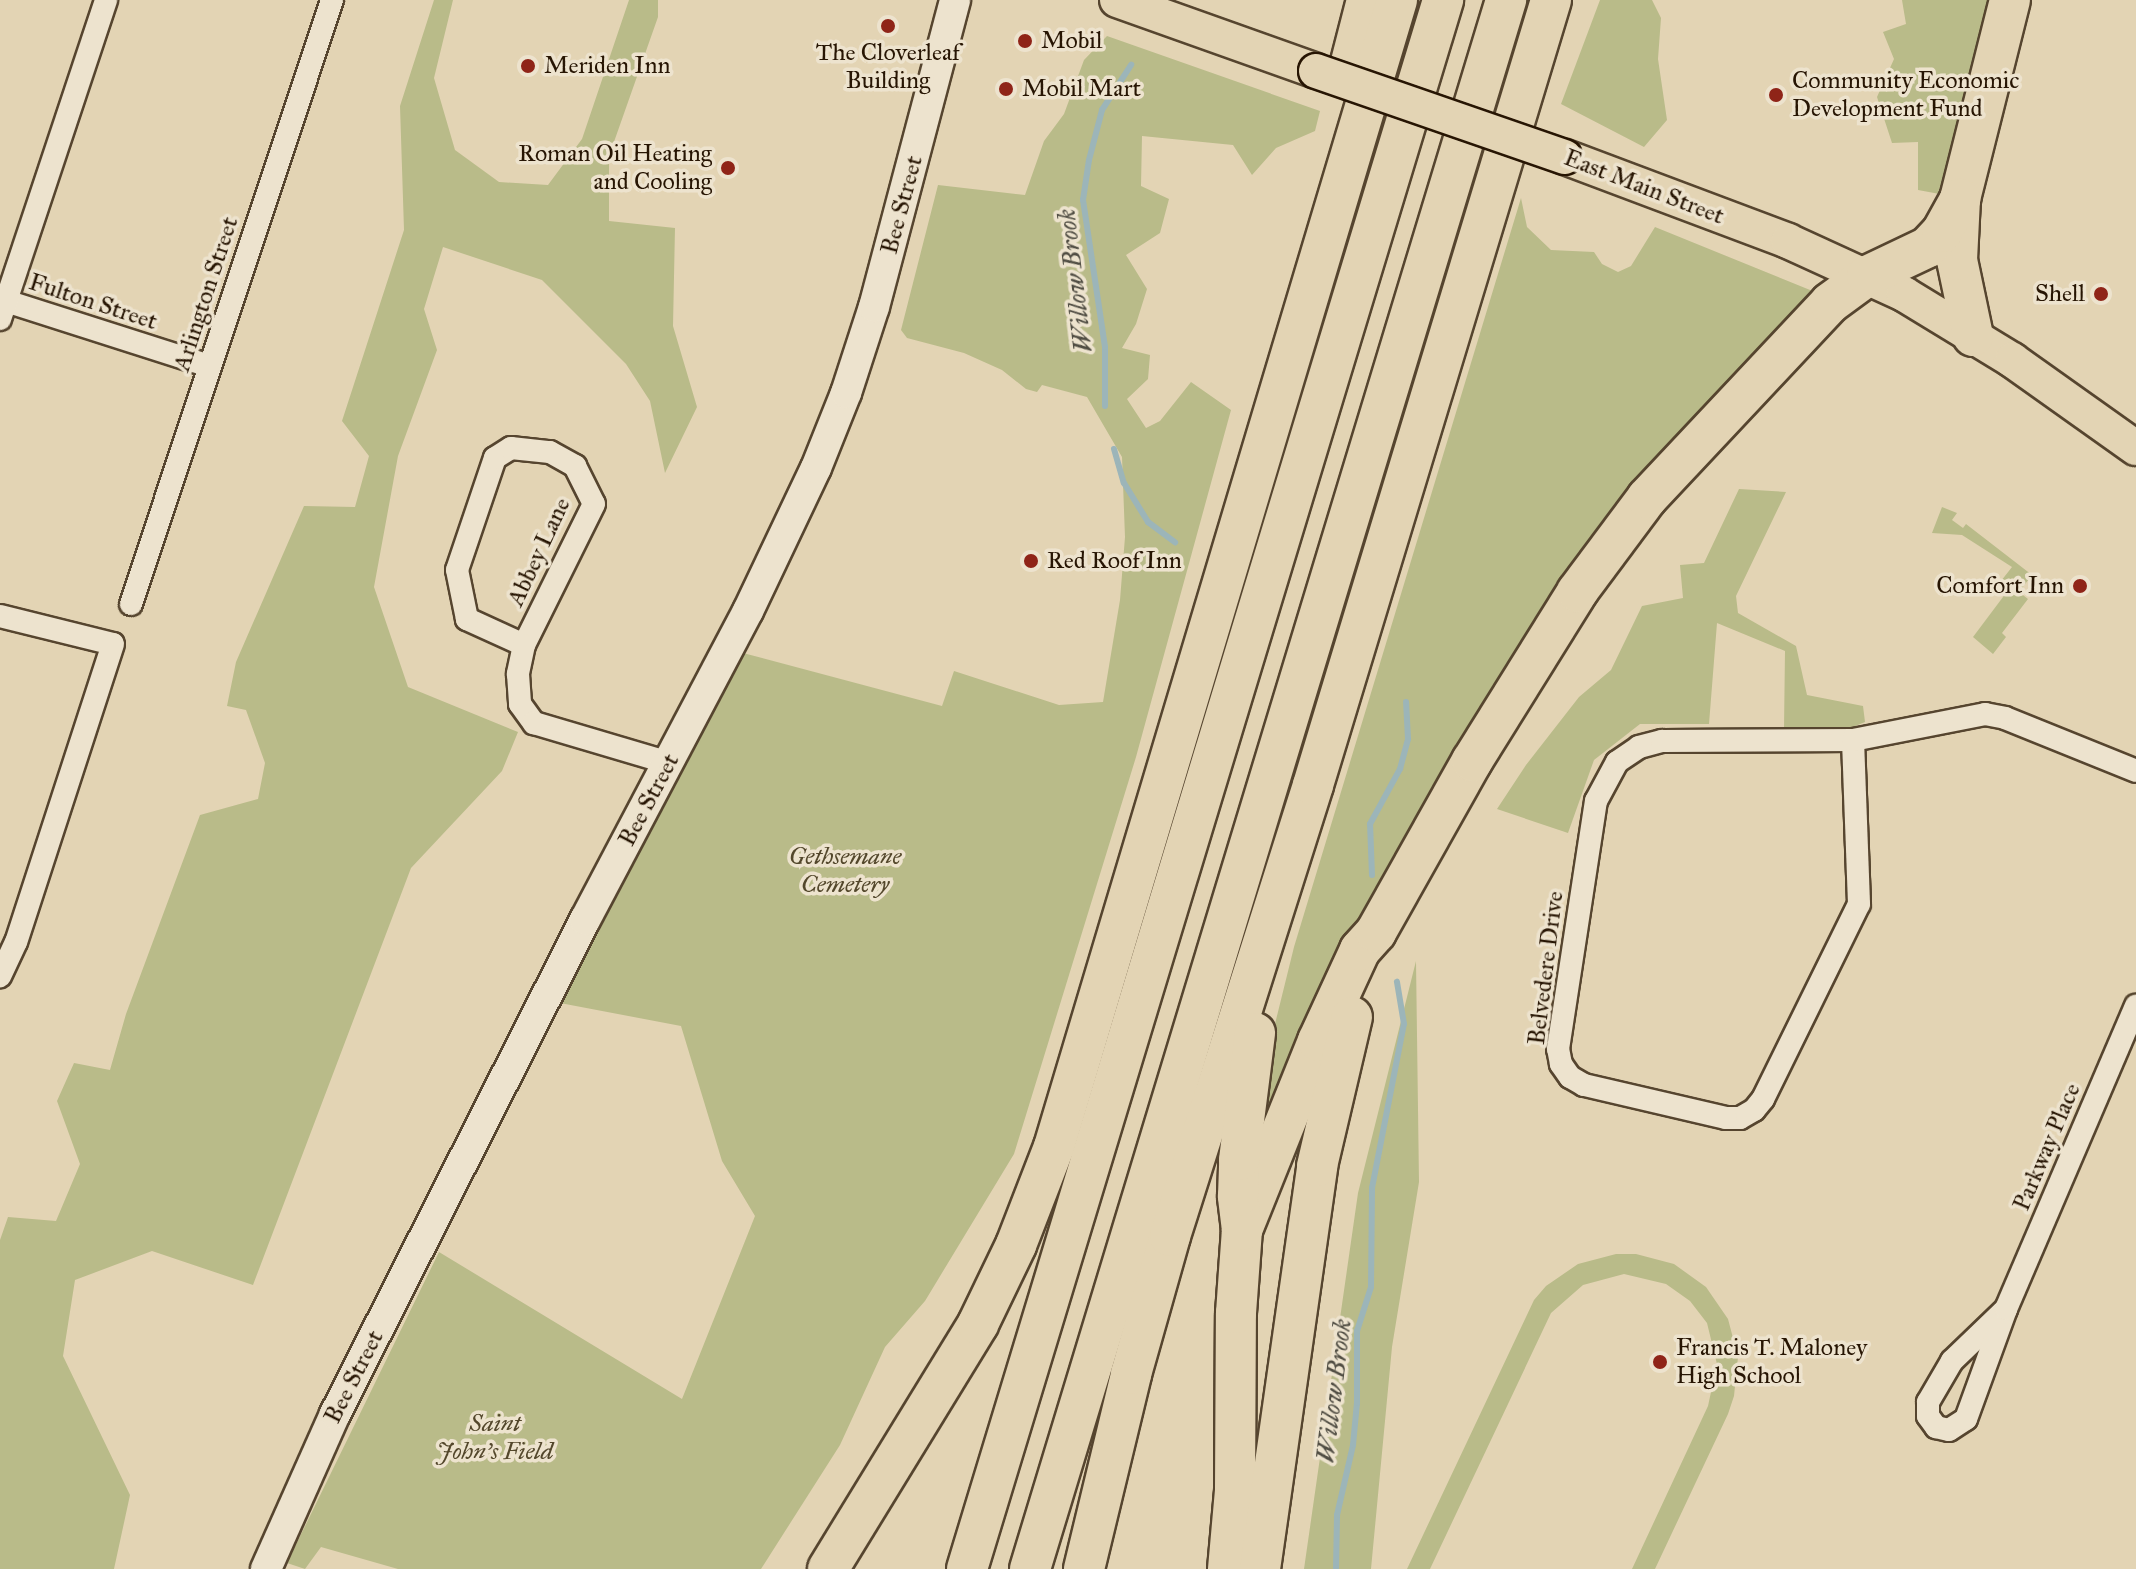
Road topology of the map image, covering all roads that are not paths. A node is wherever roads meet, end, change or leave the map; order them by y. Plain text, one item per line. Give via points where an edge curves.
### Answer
1 (106, 0) edge
2 (332, 0) edge
3 (955, 0) edge
4 (1117, 0) edge
5 (1367, 0) edge
6 (1397, 0) edge
7 (1443, 0) edge
8 (1506, 0) edge
9 (1551, 0) edge
10 (2010, 0) edge
11 (1960, 199) junction
12 (1330, 221) junction
13 (1867, 276) junction
14 (3, 310) edge
15 (1973, 336) junction
16 (210, 366) junction
17 (2136, 448) edge
18 (131, 604) dead end
19 (0, 616) edge
20 (524, 645) junction
21 (1853, 740) junction
22 (669, 763) junction
23 (2136, 771) edge
24 (1292, 849) junction
25 (1376, 932) junction
26 (0, 977) edge
27 (2136, 1006) edge
28 (1242, 1230) junction
29 (2006, 1309) junction
30 (961, 1355) junction
31 (266, 1569) edge
32 (802, 1569) edge
33 (828, 1569) edge
34 (967, 1569) edge
35 (1030, 1569) edge
36 (1084, 1569) edge
37 (1228, 1569) edge
38 (1260, 1569) edge

1 - 14 street
2 - 16 street, Arlington Street
3 - 22 street, Bee Street via 894,237 846,393 789,527
4 - 13 main road, East Main Street, bridge via 1565,157
5 - 12 highway via 1328,155
6 - 12 highway
7 - 34 highway
8 - 35 highway
9 - 24 highway
10 - 11 highway
11 - 13 highway via 1928,247
11 - 15 highway via 1957,260
12 - 30 highway via 1054,1147 1016,1245
13 - 15 main road, East Main Street
13 - 25 highway via 1830,303 1664,479 1605,552 1472,761
14 - 16 street, Fulton Street
15 - 17 main road, East Main Street
16 - 18 street, Arlington Street
19 - 26 street via 113,644
20 - 20 street, Abbey Lane via 594,504 575,466 550,452 511,448 495,458 457,570 467,619
20 - 22 street, Abbey Lane via 518,674 520,704 534,723
21 - 21 street, Belvedere Drive via 1662,741 1639,747 1617,762 1596,801 1562,1018 1558,1049 1570,1077 1584,1085 1726,1118 1754,1110 1859,904
21 - 23 street, Belvedere Drive via 1985,714
22 - 31 street, Bee Street via 335,1414
24 - 28 highway via 1290,898 1262,999 1247,1082 1238,1196
24 - 36 highway via 1170,1236
25 - 28 highway via 1360,950 1334,1006
25 - 38 highway via 1317,1166
27 - 29 street, Parkway Place
28 - 37 highway
29 - 29 street, Parkway Place via 1966,1419 1956,1428 1936,1427 1928,1416 1928,1402 1952,1361
30 - 32 highway via 913,1404
30 - 33 highway

